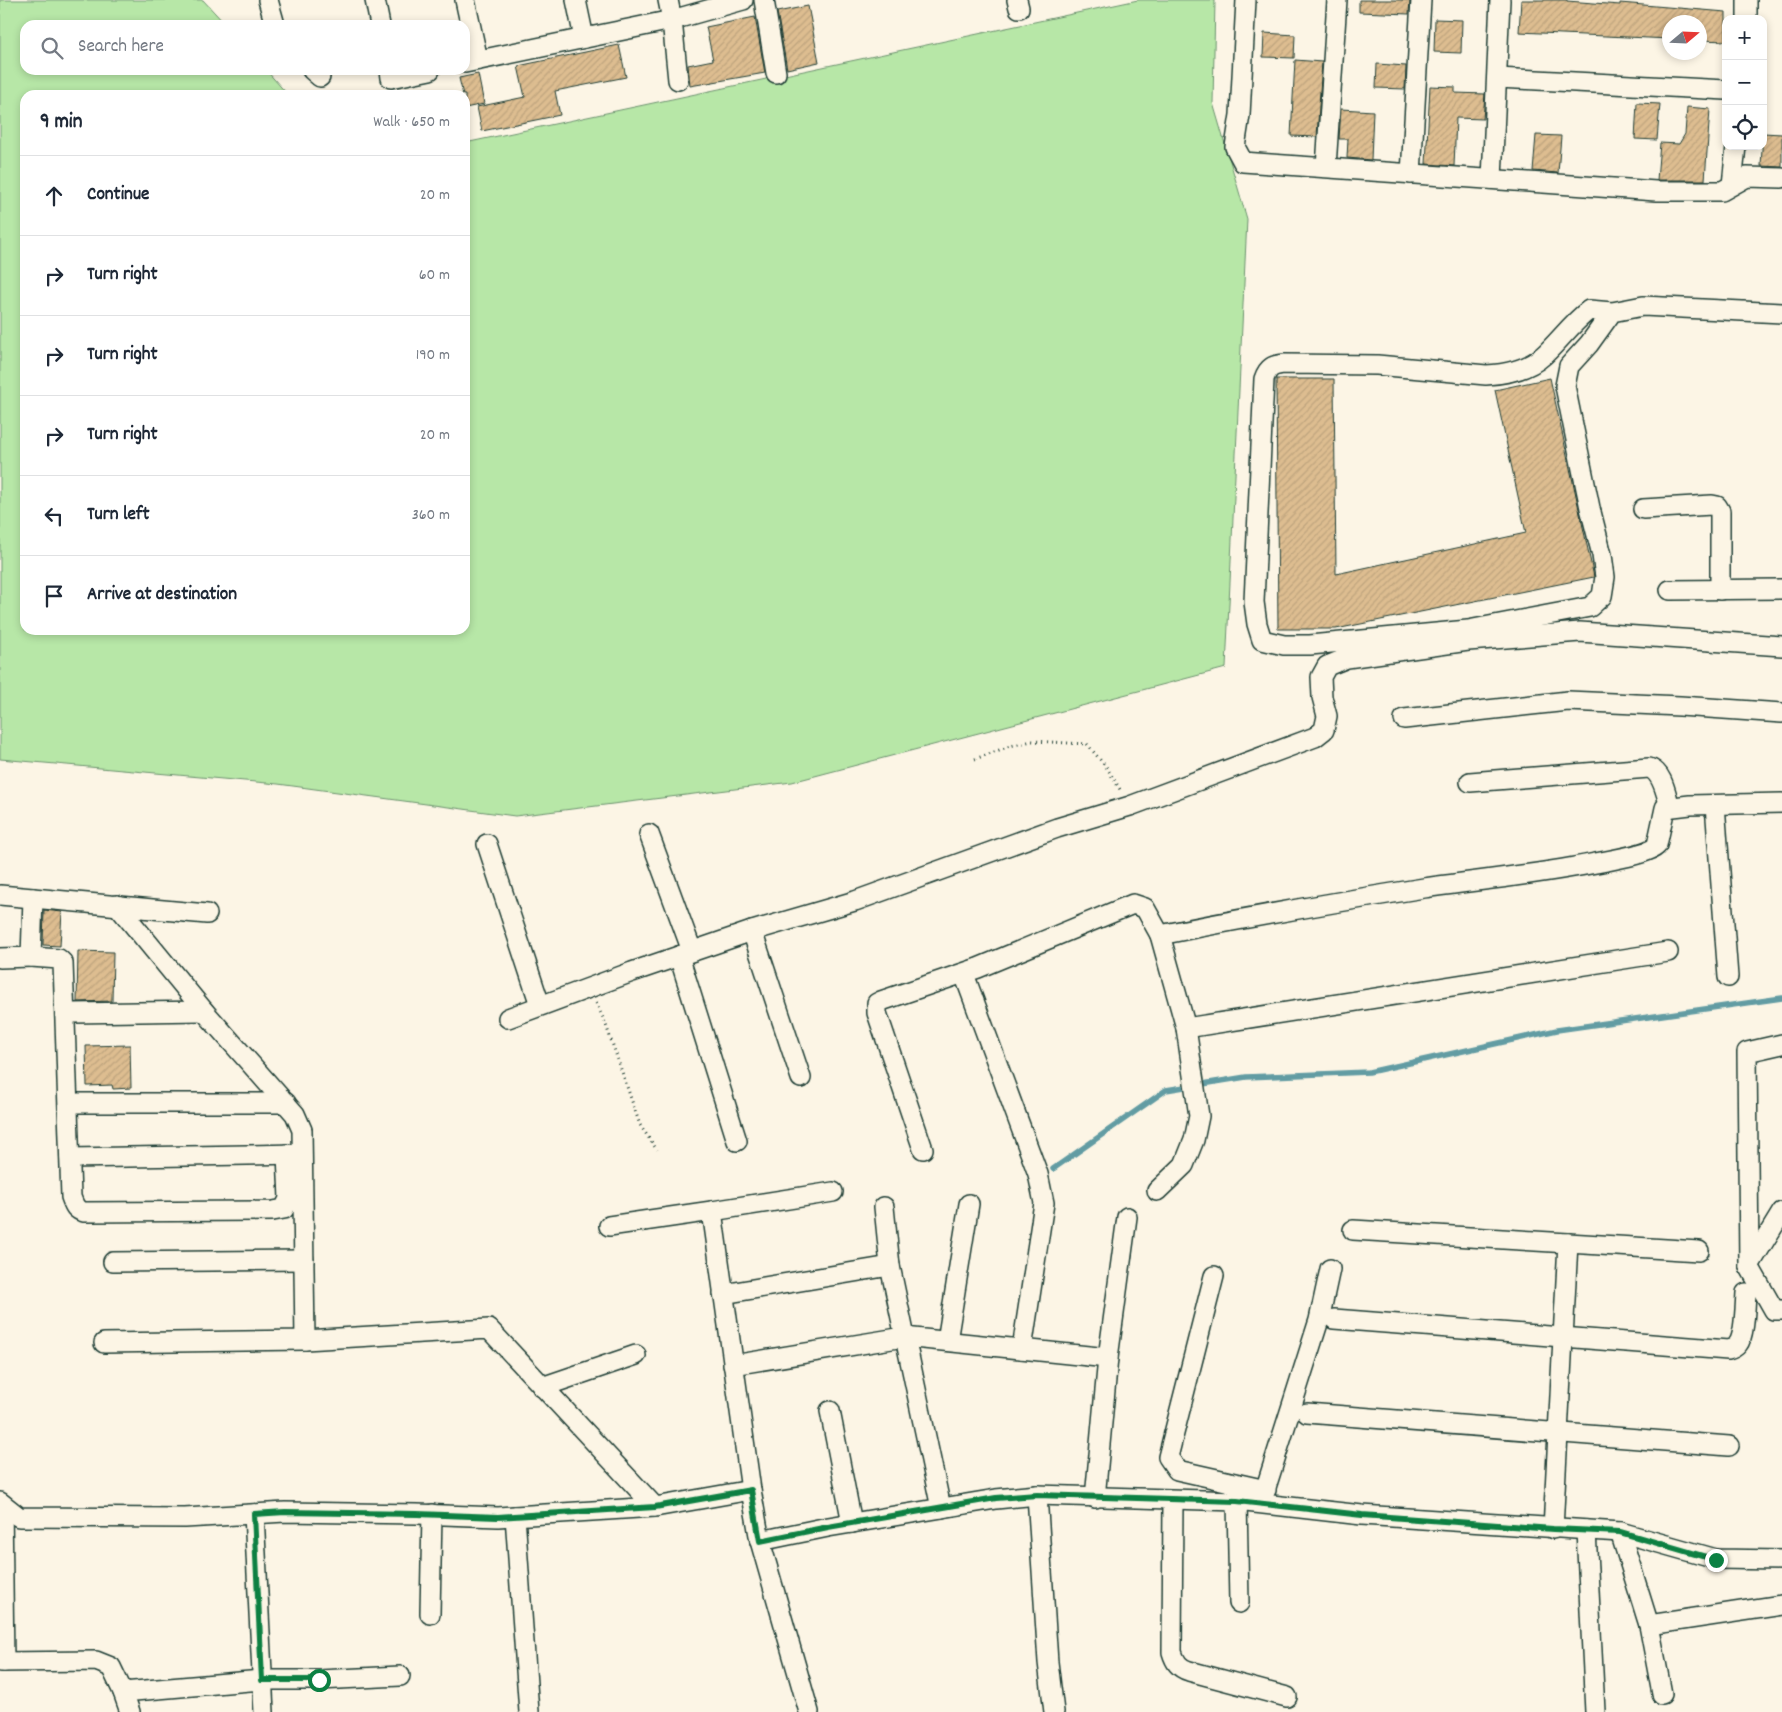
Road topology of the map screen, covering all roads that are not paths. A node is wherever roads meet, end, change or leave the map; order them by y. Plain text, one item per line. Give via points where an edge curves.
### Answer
1 (268, 0) edge
2 (375, 0) edge
3 (465, 0) edge
4 (576, 0) edge
5 (668, 0) edge
6 (743, 0) edge
7 (764, 0) edge
8 (1246, 0) edge
9 (1337, 0) edge
10 (1421, 0) edge
11 (1500, 0) edge
12 (1747, 0) edge
13 (1746, 15) edge
14 (274, 20) edge
15 (379, 20) edge
16 (467, 20) edge
17 (672, 20) junction
18 (584, 38) junction
19 (470, 44) edge
20 (472, 61) edge
21 (776, 73) dead end
22 (1497, 78) junction
23 (678, 80) dead end
24 (1722, 90) edge
25 (1736, 150) edge
26 (1326, 168) junction
27 (1411, 174) junction
28 (1782, 178) edge
29 (1492, 179) junction
30 (1732, 185) junction
31 (1612, 312) junction
32 (1782, 313) edge
33 (1643, 510) dead end
34 (1782, 589) edge
35 (1670, 590) dead end
36 (1720, 590) junction
37 (1782, 646) edge
38 (1782, 713) edge
39 (1404, 719) dead end
40 (1470, 782) dead end
41 (1782, 803) edge
42 (1715, 805) junction
43 (1670, 807) junction
44 (649, 834) dead end
45 (487, 844) dead end
46 (0, 895) edge
47 (33, 898) junction
48 (117, 905) junction
49 (207, 914) dead end
50 (752, 931) junction
51 (1160, 935) junction
52 (1668, 952) dead end
53 (685, 954) junction
54 (30, 957) junction
55 (0, 958) edge
56 (964, 974) junction
57 (1728, 977) dead end
58 (540, 1005) junction
59 (204, 1011) junction
60 (74, 1013) dead end
61 (508, 1018) dead end
62 (1186, 1028) junction
63 (1782, 1044) edge
64 (801, 1078) dead end
65 (78, 1103) dead end
66 (286, 1103) junction
67 (738, 1141) dead end
68 (922, 1149) dead end
69 (295, 1154) junction
70 (70, 1158) junction
71 (1157, 1191) dead end
72 (296, 1192) junction
73 (833, 1192) dead end
74 (968, 1204) dead end
75 (884, 1207) dead end
76 (712, 1211) junction
77 (1782, 1212) edge
78 (1128, 1217) dead end
79 (609, 1226) dead end
80 (1353, 1230) dead end
81 (1568, 1244) junction
82 (1699, 1252) dead end
83 (304, 1260) junction
84 (112, 1262) dead end
85 (890, 1266) junction
86 (1749, 1266) junction
87 (1330, 1269) dead end
88 (1214, 1276) dead end
89 (1746, 1292) dead end
90 (723, 1294) junction
91 (1782, 1310) edge
92 (1334, 1319) dead end
93 (1564, 1336) junction
94 (904, 1337) junction
95 (305, 1340) junction
96 (947, 1341) junction
97 (104, 1343) dead end
98 (1022, 1349) junction
99 (636, 1355) dead end
100 (1108, 1358) junction
101 (733, 1365) junction
102 (542, 1387) junction
103 (830, 1411) dead end
104 (1307, 1413) dead end
105 (1558, 1434) junction
106 (1729, 1446) dead end
107 (751, 1490) junction
108 (1037, 1495) junction
109 (1263, 1497) junction
110 (1095, 1498) junction
111 (1173, 1500) junction
112 (1237, 1501) junction
113 (1, 1503) edge
114 (655, 1507) junction
115 (941, 1508) junction
116 (254, 1514) junction
117 (432, 1514) junction
118 (516, 1516) junction
119 (852, 1523) junction
120 (1553, 1529) junction
121 (1586, 1530) junction
122 (1620, 1532) junction
123 (760, 1541) junction
124 (1782, 1560) edge
125 (1239, 1602) dead end
126 (1782, 1605) edge
127 (430, 1614) dead end
128 (1649, 1625) junction
129 (2, 1662) edge
130 (400, 1676) dead end
131 (262, 1680) junction
132 (123, 1692) junction
133 (1662, 1694) dead end
134 (1287, 1697) dead end
135 (130, 1712) edge
136 (264, 1712) edge
137 (529, 1712) edge
138 (809, 1712) edge
139 (1054, 1712) edge
140 (1595, 1712) edge

1 - 14 street
2 - 15 street
3 - 16 street
4 - 18 street
5 - 17 street
6 - 17 street
7 - 21 street
8 - 26 street via 1240,115 1235,147 1243,162
9 - 26 street
10 - 27 street
11 - 22 street
12 - 13 street
17 - 18 street
17 - 23 street
18 - 20 street
19 - 20 street
22 - 24 street
22 - 29 street
25 - 30 street
26 - 27 street
27 - 29 street
28 - 30 street via 1748,176
29 - 30 street via 1656,191 1722,191
31 - 31 street via 1589,310 1543,356 1527,366 1499,374 1377,365 1276,364 1270,367 1264,378 1254,602 1262,640 1284,645 1310,645 1468,630 1590,607 1602,596 1605,577 1602,555 1566,386 1569,366
31 - 32 street via 1643,306
33 - 36 street via 1717,506 1720,511
34 - 36 street
35 - 36 street
37 - 50 street via 1580,632 1468,641 1347,658 1326,666 1321,677 1327,716 1324,730 1315,737 1180,789 1057,828 855,901
38 - 39 street via 1568,701
40 - 43 street via 1644,767 1658,774
41 - 42 street
42 - 43 street
42 - 57 street
43 - 51 street via 1663,813 1655,849 1638,855 1542,873 1364,898
44 - 53 street
45 - 58 street
46 - 47 street
47 - 48 street
47 - 54 street
48 - 49 street
48 - 59 street
50 - 53 street
50 - 64 street
51 - 56 street via 1145,908 1132,904
51 - 62 street
52 - 62 street
53 - 58 street
53 - 67 street
54 - 55 street
54 - 70 street via 59,959 63,963
56 - 68 street via 877,1003 877,1013
56 - 98 street via 1043,1194
58 - 61 street
59 - 60 street
59 - 66 street
62 - 71 street via 1199,1116 1184,1165
63 - 86 street via 1746,1052
65 - 66 street
66 - 69 street via 302,1130
69 - 70 street
69 - 72 street
70 - 72 street via 71,1197 78,1211 84,1212 284,1209
72 - 83 street
73 - 76 street
74 - 96 street
75 - 85 street
76 - 79 street
76 - 90 street
77 - 86 street
78 - 100 street
80 - 81 street
81 - 82 street
81 - 93 street
83 - 84 street
83 - 95 street
85 - 90 street
85 - 94 street
86 - 91 street via 1774,1310
87 - 109 street via 1319,1320
88 - 109 street via 1168,1457 1177,1470
89 - 93 street via 1742,1336 1735,1348 1728,1350
90 - 101 street
92 - 93 street
93 - 105 street
94 - 96 street
94 - 101 street
94 - 115 street
95 - 97 street
95 - 102 street via 489,1329
96 - 98 street
98 - 100 street
99 - 102 street
100 - 110 street
101 - 107 street
102 - 114 street
103 - 119 street
104 - 105 street
105 - 106 street
105 - 120 street
107 - 114 street
107 - 123 street
108 - 110 street
108 - 115 street via 996,1498
108 - 139 street
109 - 112 street
109 - 120 street via 1362,1515
110 - 111 street
111 - 112 street
111 - 134 street via 1174,1659 1189,1671
112 - 125 street
113 - 116 street via 19,1517 185,1518
113 - 129 street
114 - 118 street
115 - 119 street
116 - 117 street
116 - 131 street
117 - 118 street
117 - 127 street
118 - 137 street
119 - 123 street
120 - 121 street
121 - 122 street
121 - 140 street
122 - 124 street via 1716,1560
122 - 128 street
123 - 138 street
126 - 128 street
128 - 133 street
129 - 132 street via 96,1661 111,1667
130 - 131 street
131 - 132 street
131 - 136 street
132 - 135 street

